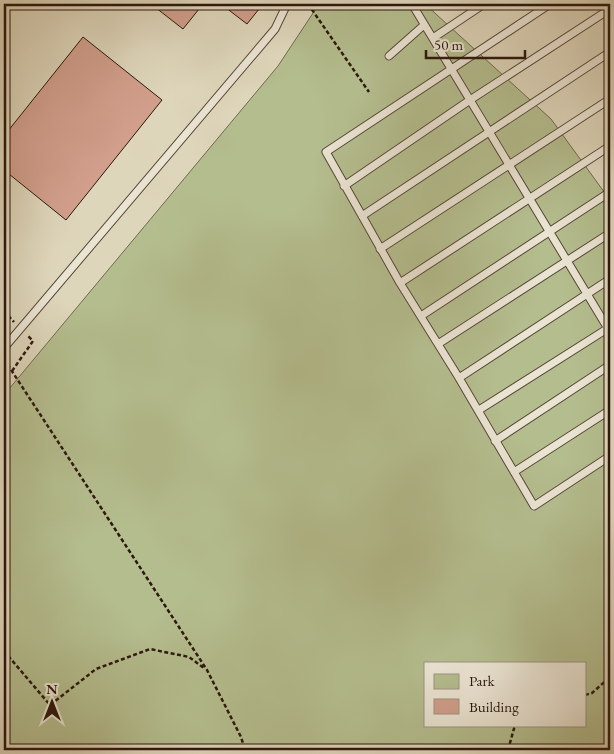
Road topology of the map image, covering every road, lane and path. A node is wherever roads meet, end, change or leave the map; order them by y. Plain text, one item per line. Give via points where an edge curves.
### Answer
1 (287, 4) edge
2 (308, 4) edge
3 (412, 4) edge
4 (484, 4) edge
5 (550, 4) edge
6 (610, 9) edge
7 (424, 25) junction
8 (432, 38) junction
9 (610, 52) edge
10 (389, 56) dead end
11 (451, 69) junction
12 (369, 92) dead end
13 (610, 99) edge
14 (470, 100) junction
15 (489, 131) junction
16 (610, 146) edge
17 (509, 165) junction
18 (344, 186) junction
19 (610, 192) edge
20 (530, 199) junction
21 (362, 216) junction
22 (550, 232) junction
23 (610, 233) edge
24 (380, 249) junction
25 (568, 262) junction
26 (610, 279) edge
27 (400, 282) junction
28 (588, 294) junction
29 (421, 316) junction
30 (610, 329) edge
31 (438, 344) junction
32 (4, 348) edge
33 (4, 359) edge
34 (610, 365) edge
35 (459, 378) junction
36 (479, 410) junction
37 (610, 410) edge
38 (496, 441) junction
39 (610, 456) edge
40 (514, 472) junction
41 (4, 651) edge
42 (207, 670) junction
43 (610, 677) edge
44 (586, 695) edge
45 (515, 726) edge
46 (245, 750) edge
47 (508, 750) edge

1 - 32 lane via 275,29
2 - 12 path
3 - 7 lane
4 - 8 lane
5 - 11 lane
6 - 14 lane
7 - 8 lane
7 - 10 lane
8 - 11 lane
9 - 15 lane
11 - 14 lane
11 - 18 lane via 326,152
13 - 17 lane
14 - 15 lane
14 - 18 lane
15 - 17 lane
15 - 21 lane
16 - 20 lane
17 - 20 lane
17 - 24 lane
18 - 21 lane
19 - 22 lane
20 - 22 lane
20 - 27 lane
21 - 24 lane
22 - 25 lane
22 - 29 lane
23 - 25 lane
24 - 27 lane
25 - 28 lane
25 - 31 lane
26 - 28 lane
27 - 29 lane
28 - 30 lane
28 - 35 lane
29 - 31 lane
30 - 36 lane
31 - 35 lane
33 - 42 path
34 - 38 lane
35 - 36 lane
36 - 38 lane
37 - 40 lane
38 - 40 lane
39 - 40 lane via 534,506
41 - 42 path via 50,705 96,669 150,649 189,657
42 - 46 path
43 - 44 path
45 - 47 path

